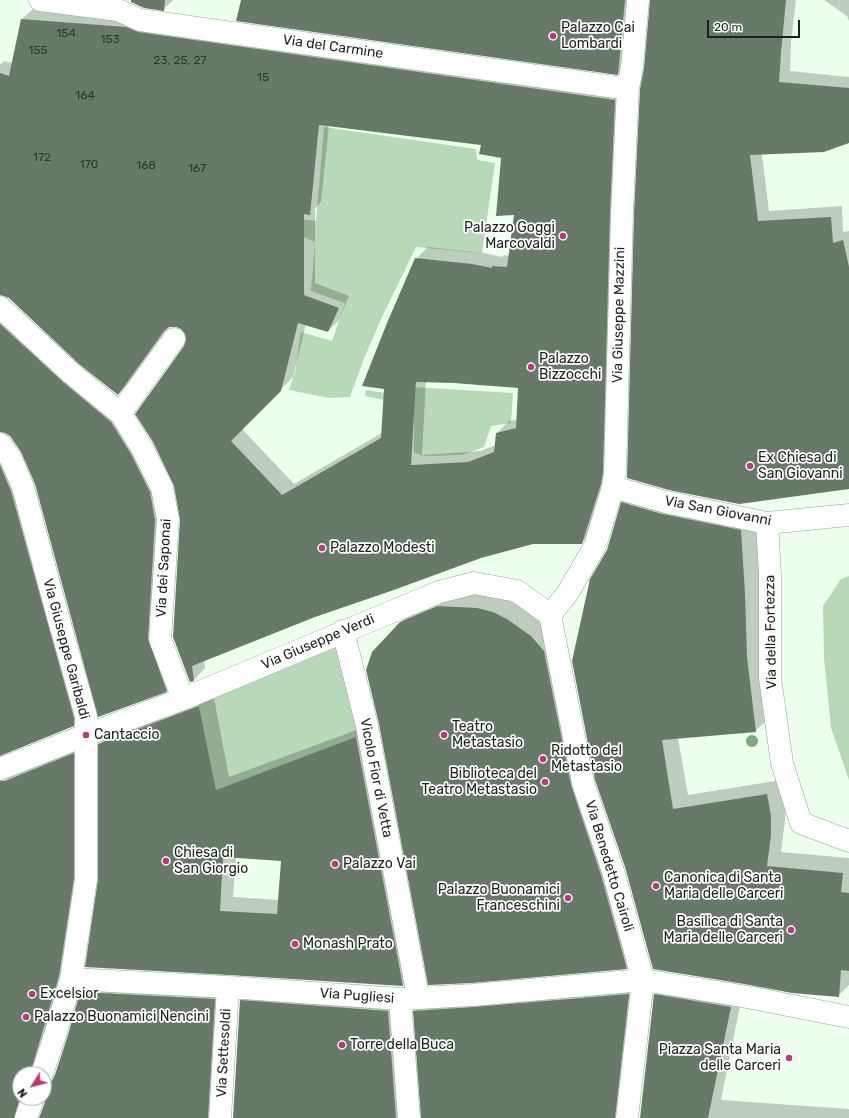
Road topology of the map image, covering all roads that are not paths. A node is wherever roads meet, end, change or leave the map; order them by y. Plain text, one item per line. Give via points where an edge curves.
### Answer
1 (40, 0) edge
2 (638, 0) edge
3 (628, 88) junction
4 (0, 307) edge
5 (174, 339) dead end
6 (121, 414) junction
7 (0, 444) edge
8 (612, 487) junction
9 (849, 515) edge
10 (767, 523) junction
11 (550, 615) junction
12 (343, 631) junction
13 (183, 699) junction
14 (86, 735) junction
15 (0, 769) edge
16 (849, 841) edge
17 (71, 979) junction
18 (644, 980) junction
19 (228, 987) junction
20 (409, 998) junction
21 (849, 1017) edge
22 (45, 1066) edge
23 (30, 1106) edge
24 (26, 1118) edge
25 (220, 1118) edge
26 (408, 1118) edge
27 (627, 1118) edge

1 - 3 street, Via del Carmine via 118,10 140,20
2 - 3 street, Via Giuseppe Mazzini
3 - 8 street, Via Giuseppe Mazzini via 617,427
4 - 6 street, Via dei Saponai via 71,373
5 - 6 street
6 - 13 street, Via dei Saponai via 162,488 168,519 160,640
7 - 14 street, Via Giuseppe Garibaldi via 11,459 23,487 86,716
8 - 10 street, Via San Giovanni via 666,502
8 - 11 street, Via Giuseppe Mazzini via 595,546 567,594
9 - 10 street, Via San Giovanni
10 - 16 street, Via della Fortezza via 770,678 782,763 801,824
11 - 12 street, Via Giuseppe Verdi via 517,591 474,583 439,592
11 - 18 street, Via Benedetto Cairoli via 583,783 613,871
12 - 13 street, Via Giuseppe Verdi
12 - 20 street, Vicolo Fior di Vetta via 367,726
13 - 14 street, Via Giuseppe Verdi
14 - 15 street, Via Giuseppe Verdi
14 - 17 street, Via Giuseppe Garibaldi via 86,879
17 - 19 street, Via Pugliesi
17 - 22 street, Via Giuseppe Garibaldi
18 - 20 street, Via Pugliesi
18 - 21 street, Via Pugliesi
18 - 27 street, Via Benedetto Cairoli
19 - 20 street, Via Pugliesi
19 - 25 street, Via Settesoldi
20 - 26 street, Vicolo Fior di Vetta
23 - 24 street

